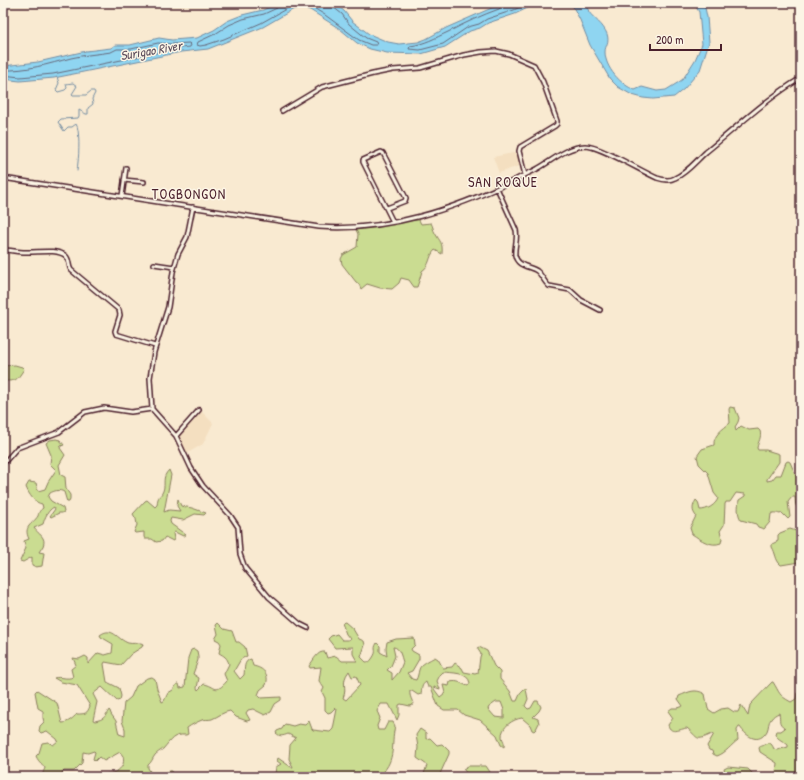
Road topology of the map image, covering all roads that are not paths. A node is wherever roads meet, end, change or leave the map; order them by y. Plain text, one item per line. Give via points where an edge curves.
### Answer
1 (801, 78) edge
2 (282, 111) dead end
3 (126, 168) dead end
4 (525, 175) junction
5 (3, 178) edge
6 (124, 180) junction
7 (144, 182) dead end
8 (497, 188) junction
9 (122, 196) junction
10 (193, 207) junction
11 (387, 208) junction
12 (393, 222) junction
13 (3, 250) edge
14 (154, 264) dead end
15 (174, 267) junction
16 (600, 310) dead end
17 (156, 346) junction
18 (152, 409) junction
19 (199, 410) dead end
20 (176, 436) junction
21 (3, 464) edge
22 (308, 628) dead end

1 - 4 street via 780,91 674,179 657,178 596,148 585,146 560,154
2 - 4 street via 317,89 352,79 387,71 420,68 475,53 505,52 531,63 536,68 544,82 558,122 520,147
3 - 6 street
4 - 8 street
5 - 9 street
6 - 7 street
6 - 9 street
8 - 12 street via 440,211
8 - 16 street via 516,230 517,260 538,272 549,286 570,290 581,300
9 - 10 street
10 - 12 street via 319,227 353,227
10 - 15 street via 187,237
11 - 11 street via 363,162 381,152 406,198 405,201
11 - 12 street
13 - 17 street via 56,252 66,256 71,270 119,310 116,334
14 - 15 street
15 - 17 street via 168,307
17 - 18 street via 150,378
18 - 20 street
18 - 21 street via 131,412 104,408 85,412 59,432 17,448
19 - 20 street
20 - 22 street via 191,468 203,486 238,527 240,554 245,568 268,597

